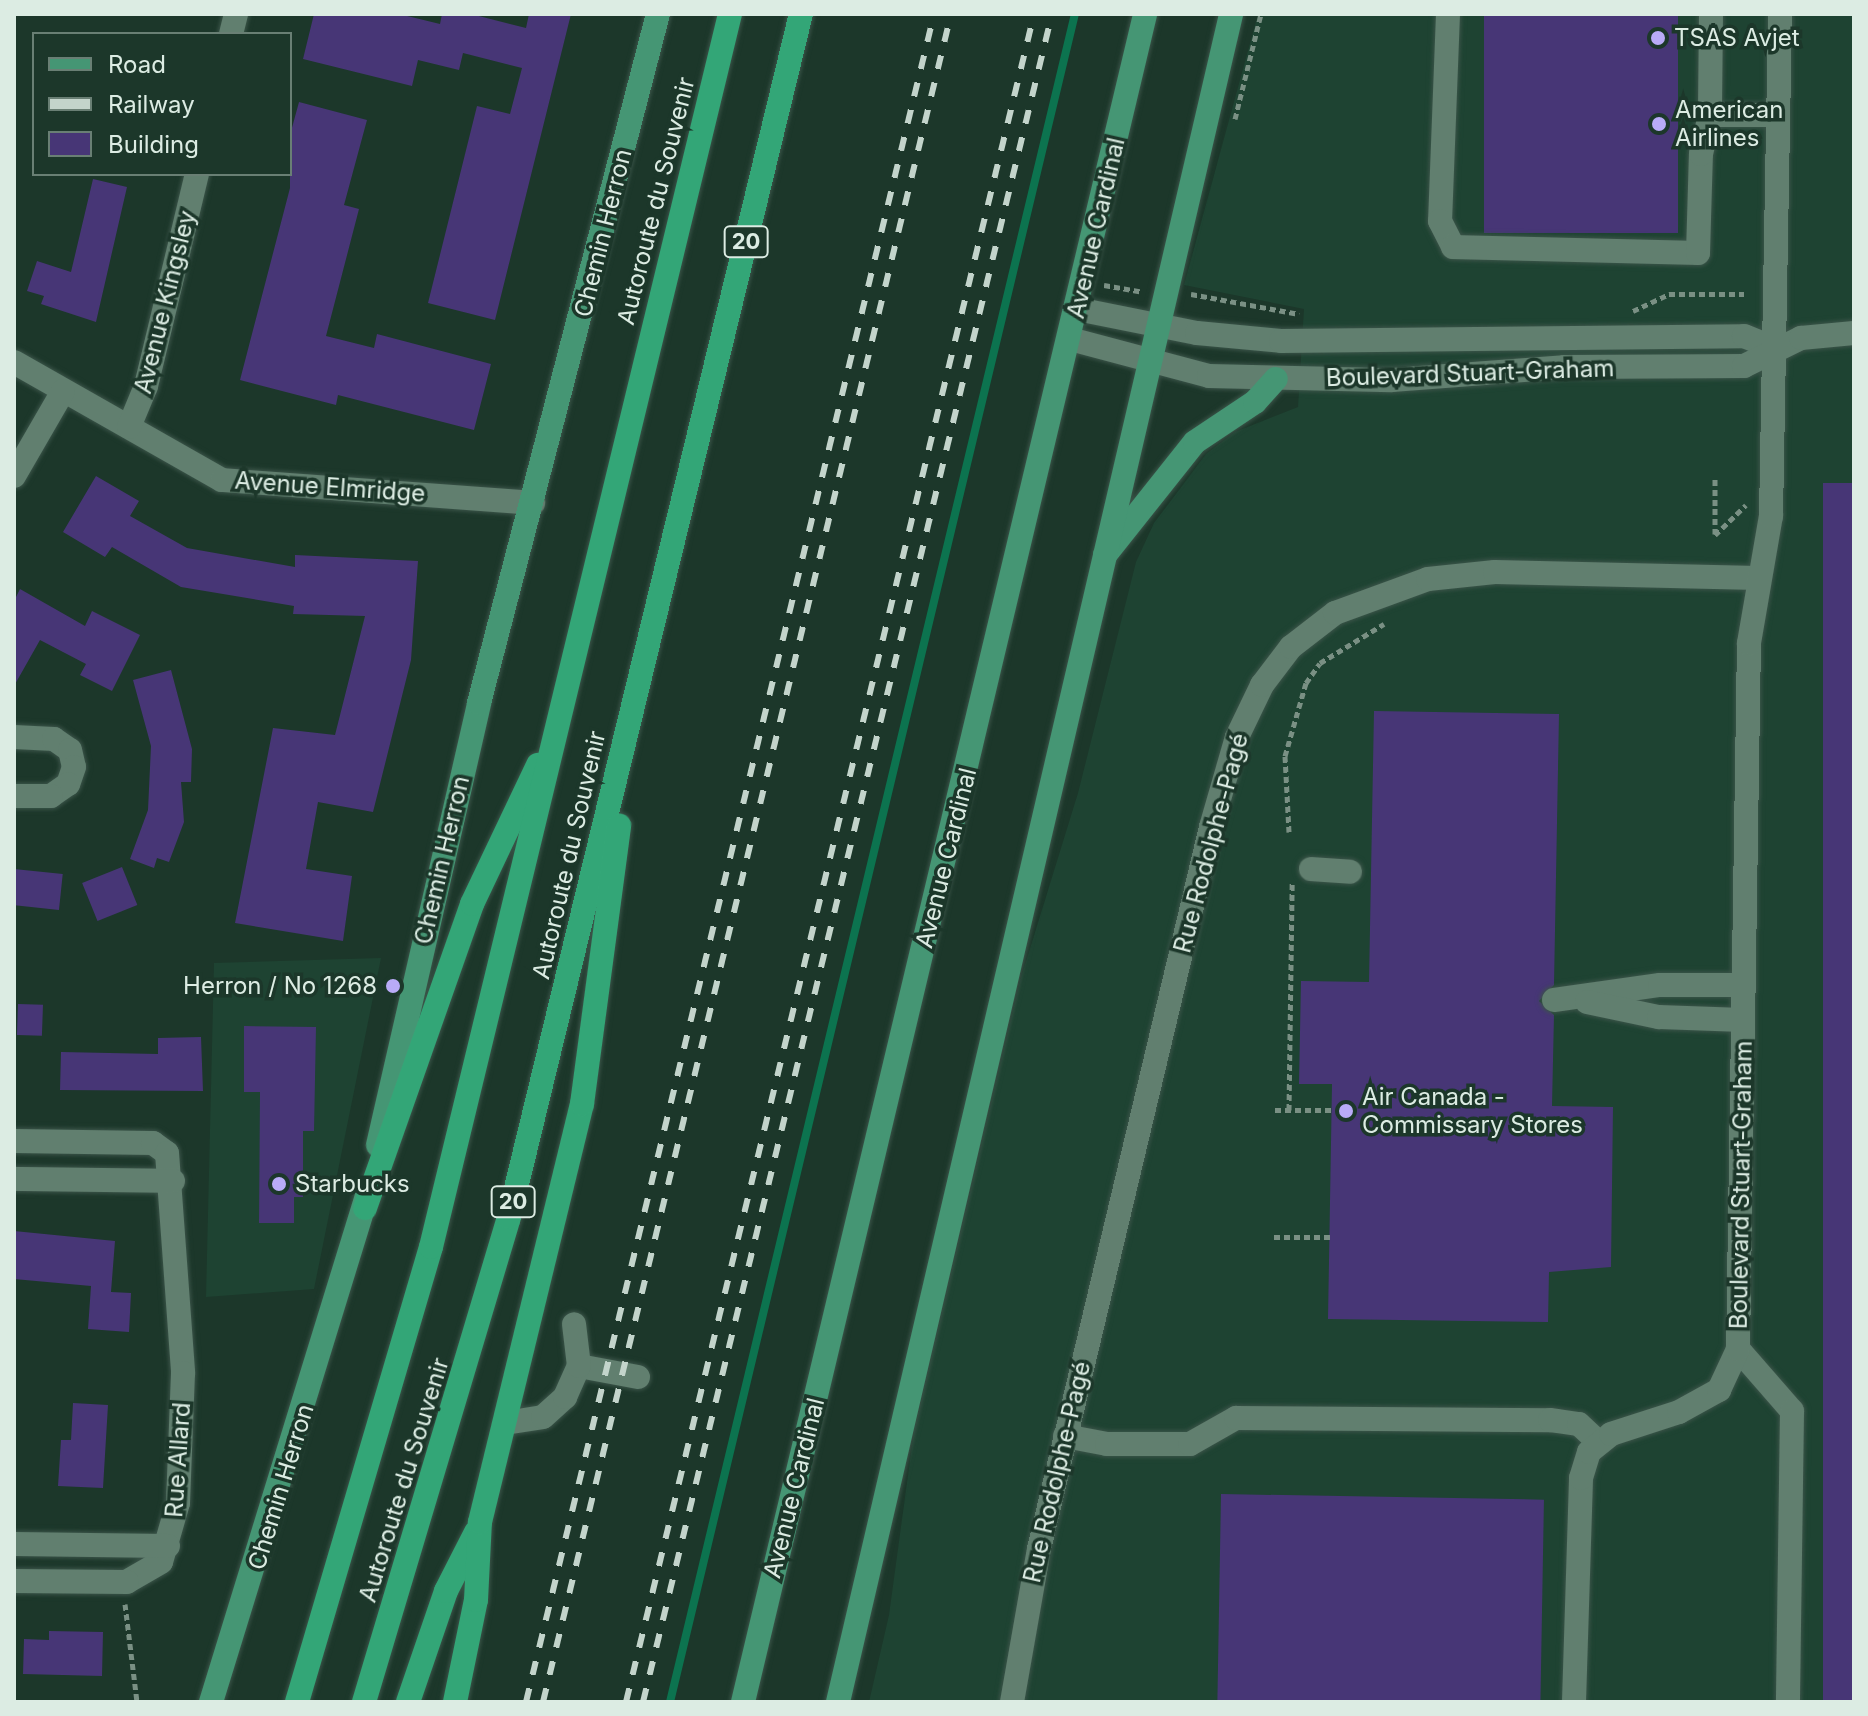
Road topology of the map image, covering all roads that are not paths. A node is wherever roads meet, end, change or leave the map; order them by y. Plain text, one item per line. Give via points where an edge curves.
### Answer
1 (658, 14) edge
2 (730, 14) edge
3 (801, 14) edge
4 (1145, 14) edge
5 (1231, 14) edge
6 (1448, 14) edge
7 (1711, 14) edge
8 (1780, 14) edge
9 (1710, 115) junction
10 (1778, 115) junction
11 (197, 176) edge
12 (1077, 309) junction
13 (1157, 326) junction
14 (1854, 333) edge
15 (1070, 339) junction
16 (1776, 349) junction
17 (1149, 359) junction
18 (14, 362) edge
19 (1276, 379) junction
20 (63, 391) junction
21 (129, 427) junction
22 (14, 476) edge
23 (533, 503) junction
24 (1101, 560) junction
25 (1758, 578) junction
26 (636, 694) junction
27 (559, 720) junction
28 (14, 737) edge
29 (14, 796) edge
30 (1300, 869) road end
31 (1350, 872) dead end
32 (1660, 985) junction
33 (1743, 985) junction
34 (1659, 1017) junction
35 (1743, 1020) junction
36 (14, 1141) edge
37 (14, 1179) edge
38 (173, 1181) junction
39 (365, 1208) junction
40 (574, 1324) dead end
41 (1738, 1349) junction
42 (579, 1366) junction
43 (638, 1377) dead end
44 (505, 1423) junction
45 (1065, 1436) junction
46 (1598, 1442) junction
47 (480, 1522) junction
48 (14, 1544) edge
49 (168, 1546) junction
50 (14, 1581) edge
51 (211, 1702) edge
52 (297, 1702) edge
53 (364, 1702) edge
54 (408, 1702) edge
55 (455, 1702) edge
56 (743, 1702) edge
57 (838, 1702) edge
58 (1012, 1702) edge
59 (1574, 1702) edge
60 (1788, 1702) edge

1 - 23 main road, Chemin Herron
2 - 27 highway, Autoroute du Souvenir
3 - 26 highway, Autoroute du Souvenir / 20
4 - 12 main road, Avenue Cardinal
5 - 13 main road
6 - 9 street via 1440,227 1453,247 1698,253 1701,154
7 - 9 street
8 - 10 street
9 - 10 street
10 - 16 street
11 - 21 street, Avenue Kingsley via 146,386
12 - 13 street, Boulevard Stuart-Graham
12 - 15 main road, Avenue Cardinal
13 - 16 street, Boulevard Stuart-Graham via 1315,342 1744,336
13 - 17 main road
14 - 16 street, Boulevard Stuart-Graham via 1818,334
15 - 17 street, Boulevard Stuart-Graham
15 - 56 main road, Avenue Cardinal
16 - 19 street, Boulevard Stuart-Graham via 1744,366
16 - 25 street via 1771,516
17 - 19 street, Boulevard Stuart-Graham via 1209,376
17 - 24 main road
18 - 20 street, Avenue Elmridge
19 - 24 main road via 1255,402 1195,442
20 - 21 street, Avenue Elmridge
20 - 22 street
21 - 23 street, Avenue Elmridge via 203,471 243,484 495,495
23 - 39 main road, Chemin Herron via 458,793
24 - 57 main road
25 - 33 street, Boulevard Stuart-Graham via 1749,643
25 - 45 street, Rue Rodolphe-Pagé via 1692,572 1495,572 1428,579 1335,613 1275,666 1248,711 1228,765
26 - 44 highway via 582,1104
26 - 53 highway, Autoroute du Souvenir / 20 via 509,1217
27 - 39 highway via 472,904
27 - 52 highway, Autoroute du Souvenir via 414,1314
28 - 29 street via 54,739 70,750 74,767 68,784 51,796
30 - 31 street
32 - 33 street
32 - 34 street
32 - 34 street via 1564,1000
33 - 35 street, Boulevard Stuart-Graham
34 - 35 street
35 - 41 street, Boulevard Stuart-Graham
36 - 38 street via 153,1143 167,1153
37 - 38 street
38 - 49 street, Rue Allard via 183,1373 178,1503
39 - 51 main road, Chemin Herron
40 - 42 street
41 - 46 street, Boulevard Stuart-Graham via 1719,1390
41 - 60 street via 1792,1411
42 - 43 street
42 - 44 street via 557,1408 530,1423
44 - 47 highway
45 - 46 street via 1107,1444 1190,1444 1236,1418 1550,1420 1579,1424
45 - 58 street, Rue Rodolphe-Pagé
46 - 59 street via 1581,1478
47 - 54 highway via 446,1591
47 - 55 highway via 476,1600
48 - 49 street
49 - 50 street via 161,1562 141,1579

